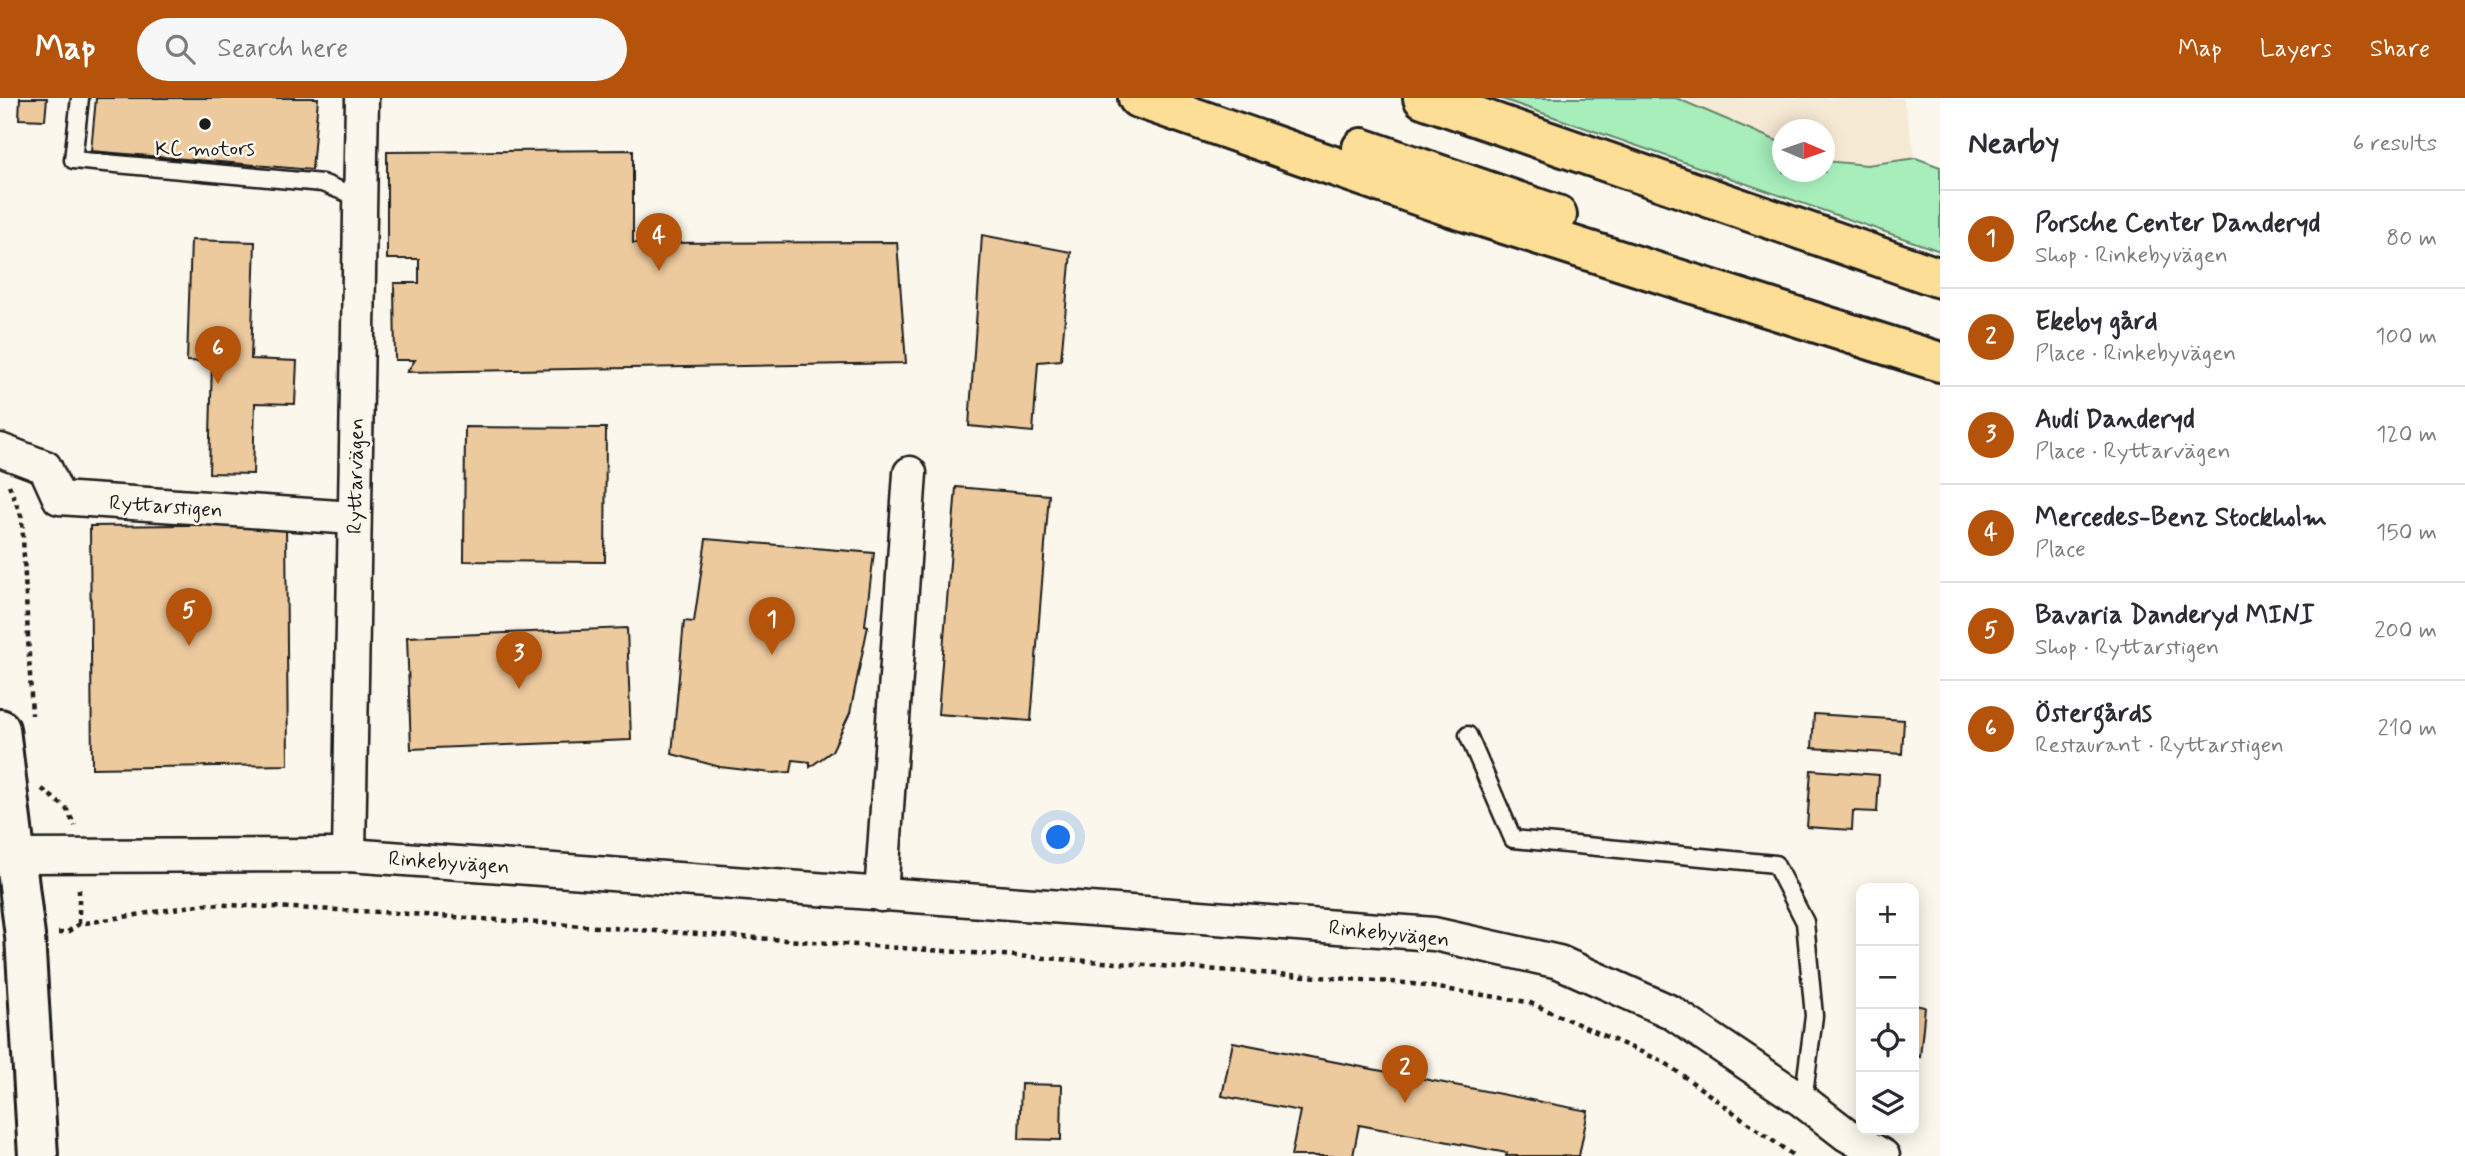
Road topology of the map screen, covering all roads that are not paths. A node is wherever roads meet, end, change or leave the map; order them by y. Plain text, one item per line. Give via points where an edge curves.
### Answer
1 (80, 98) edge
2 (362, 98) edge
3 (1138, 98) edge
4 (1211, 98) edge
5 (1423, 98) edge
6 (360, 198) junction
7 (1940, 278) edge
8 (1940, 352) edge
9 (1940, 362) edge
10 (2, 462) edge
11 (910, 474) dead end
12 (354, 518) junction
13 (16, 724) edge
14 (1468, 735) dead end
15 (349, 855) junction
16 (15, 856) junction
17 (881, 895) junction
18 (1803, 1101) junction
19 (38, 1156) edge
20 (1883, 1156) edge

1 - 6 lane via 73,160 322,183
2 - 6 street, Ryttarvägen
3 - 9 highway via 1454,208
4 - 8 highway via 1505,196
5 - 7 highway
6 - 12 street, Ryttarvägen
10 - 12 street, Ryttarstigen via 46,467 60,498
11 - 17 street
12 - 15 street, Ryttarvägen
13 - 16 street
14 - 18 lane via 1513,839 1775,864 1805,922 1814,1016
15 - 16 street, Rinkebyvägen
15 - 17 street, Rinkebyvägen
16 - 19 street via 34,1057
17 - 18 street, Rinkebyvägen via 1447,937 1559,962 1671,1012
18 - 20 street, Rinkebyvägen

